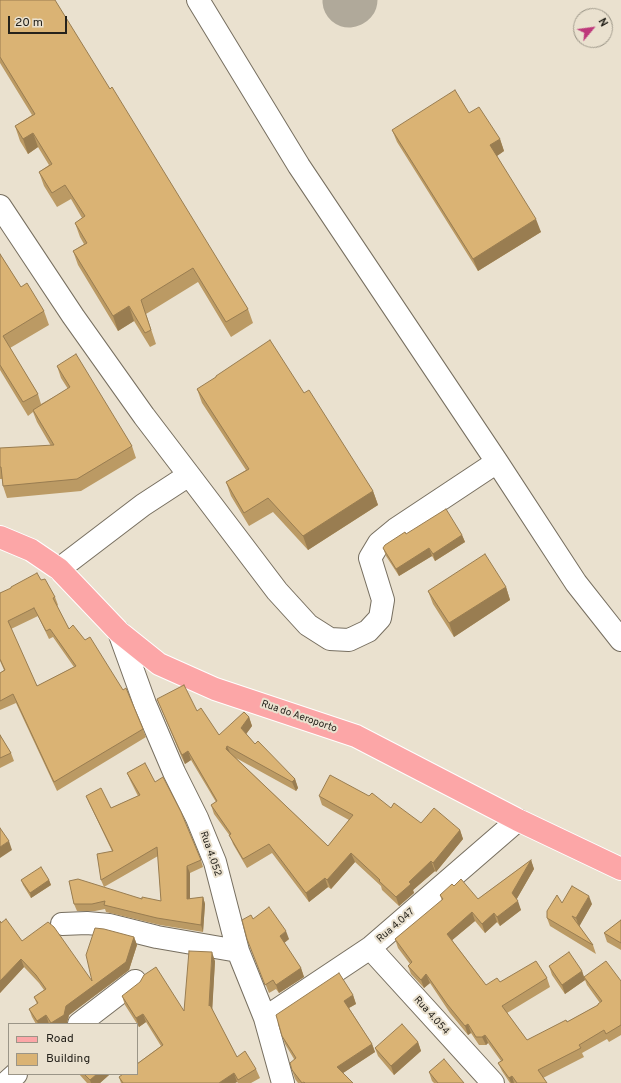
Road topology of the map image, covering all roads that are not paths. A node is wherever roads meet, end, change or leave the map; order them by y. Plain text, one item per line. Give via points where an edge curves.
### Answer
1 (198, 0) edge
2 (0, 206) edge
3 (498, 462) junction
4 (189, 475) junction
5 (0, 537) edge
6 (59, 569) junction
7 (119, 632) junction
8 (621, 640) edge
9 (518, 820) junction
10 (621, 869) edge
11 (62, 924) dead end
12 (370, 948) junction
13 (238, 951) junction
14 (135, 981) dead end
15 (265, 1018) junction
16 (80, 1023) edge
17 (15, 1075) edge
18 (6, 1083) edge
19 (282, 1083) edge
20 (493, 1083) edge

1 - 3 street via 299,166
2 - 4 street via 77,322
3 - 4 street via 396,529 379,543 370,558 383,600 380,618 368,631 349,640 330,640 308,624 277,591
3 - 8 street via 576,582
4 - 6 street via 143,505
5 - 6 main road, Rua do Aeroporto via 31,550
6 - 7 main road, Rua do Aeroporto
7 - 9 main road, Rua do Aeroporto via 159,664 215,688 356,736
7 - 13 street, Rua 4.052 via 145,704 215,862
9 - 10 main road, Rua do Aeroporto
9 - 12 street, Rua 4.047
11 - 13 street via 109,925 157,937
12 - 15 street, Rua 4.047
12 - 20 street, Rua 4.054
13 - 15 street, Rua 4.052
14 - 16 street
15 - 19 street, Rua 4.052
17 - 18 street

